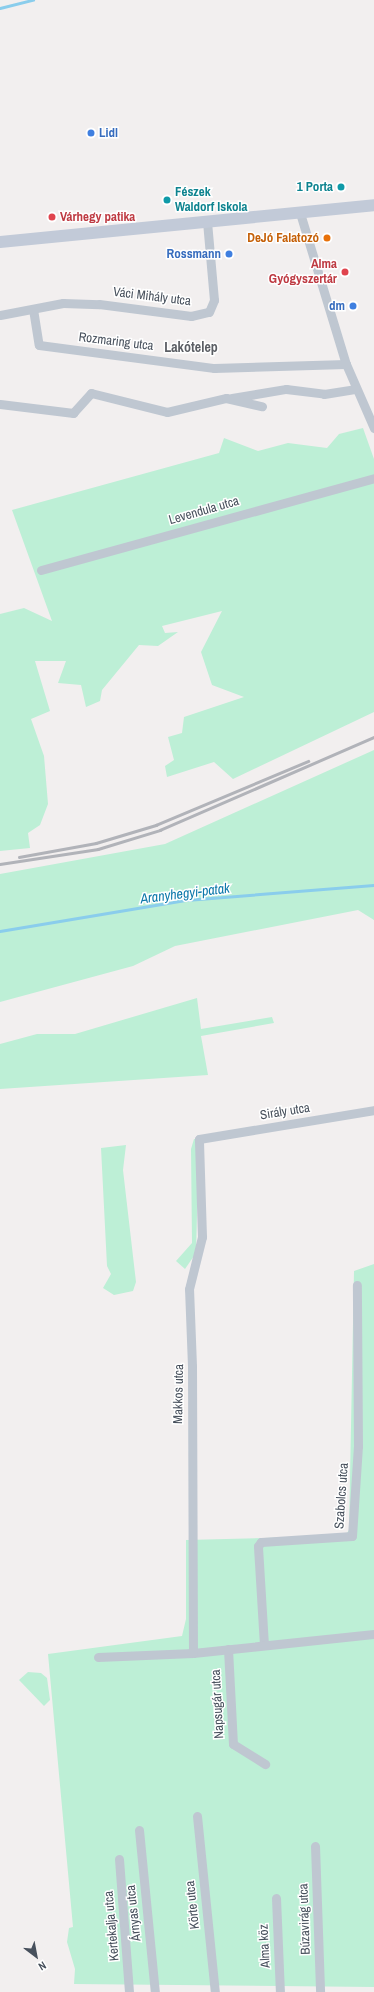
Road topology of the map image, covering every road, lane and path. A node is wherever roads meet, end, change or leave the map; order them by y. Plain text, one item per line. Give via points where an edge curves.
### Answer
1 (374, 205) edge
2 (300, 213) junction
3 (207, 222) junction
4 (0, 242) edge
5 (33, 309) junction
6 (0, 315) edge
7 (346, 364) junction
8 (355, 389) junction
9 (226, 398) junction
10 (0, 404) edge
11 (262, 406) dead end
12 (374, 428) edge
13 (374, 478) edge
14 (41, 570) dead end
15 (374, 1110) edge
16 (199, 1139) joint
17 (357, 1285) dead end
18 (374, 1634) edge
19 (264, 1645) junction
20 (228, 1649) junction
21 (193, 1652) junction
22 (98, 1657) dead end
23 (265, 1764) dead end
24 (197, 1816) dead end
25 (139, 1830) dead end
26 (315, 1846) dead end
27 (119, 1858) dead end
28 (276, 1898) dead end
29 (129, 1992) edge
30 (155, 1992) edge
31 (215, 1992) edge
32 (280, 1992) edge
33 (320, 1992) edge

1 - 2 main road
2 - 3 main road
2 - 7 street
3 - 4 main road
3 - 5 street, Váci Mihály utca via 214,300 209,312 191,316 99,304 63,304
5 - 6 street, Váci Mihály utca
5 - 7 street, Rozmaring utca via 39,346 214,368
7 - 8 street
8 - 9 street via 324,394 286,389
8 - 12 street
9 - 10 street via 167,412 91,393 74,413
9 - 11 street
13 - 14 street, Levendula utca
15 - 16 street, Sirály utca
16 - 21 street, Makkos utca via 202,1237 189,1290 192,1366
17 - 19 street, Szabolcs utca via 358,1446 352,1536 261,1542 258,1546
18 - 19 street
19 - 20 street
20 - 21 street
20 - 23 street, Napsugár utca via 233,1744
21 - 22 street
24 - 31 street, Körte utca
25 - 30 street, Árnyas utca
26 - 33 street, Búzavirág utca
27 - 29 street, Kertekalja utca
28 - 32 street, Alma köz

